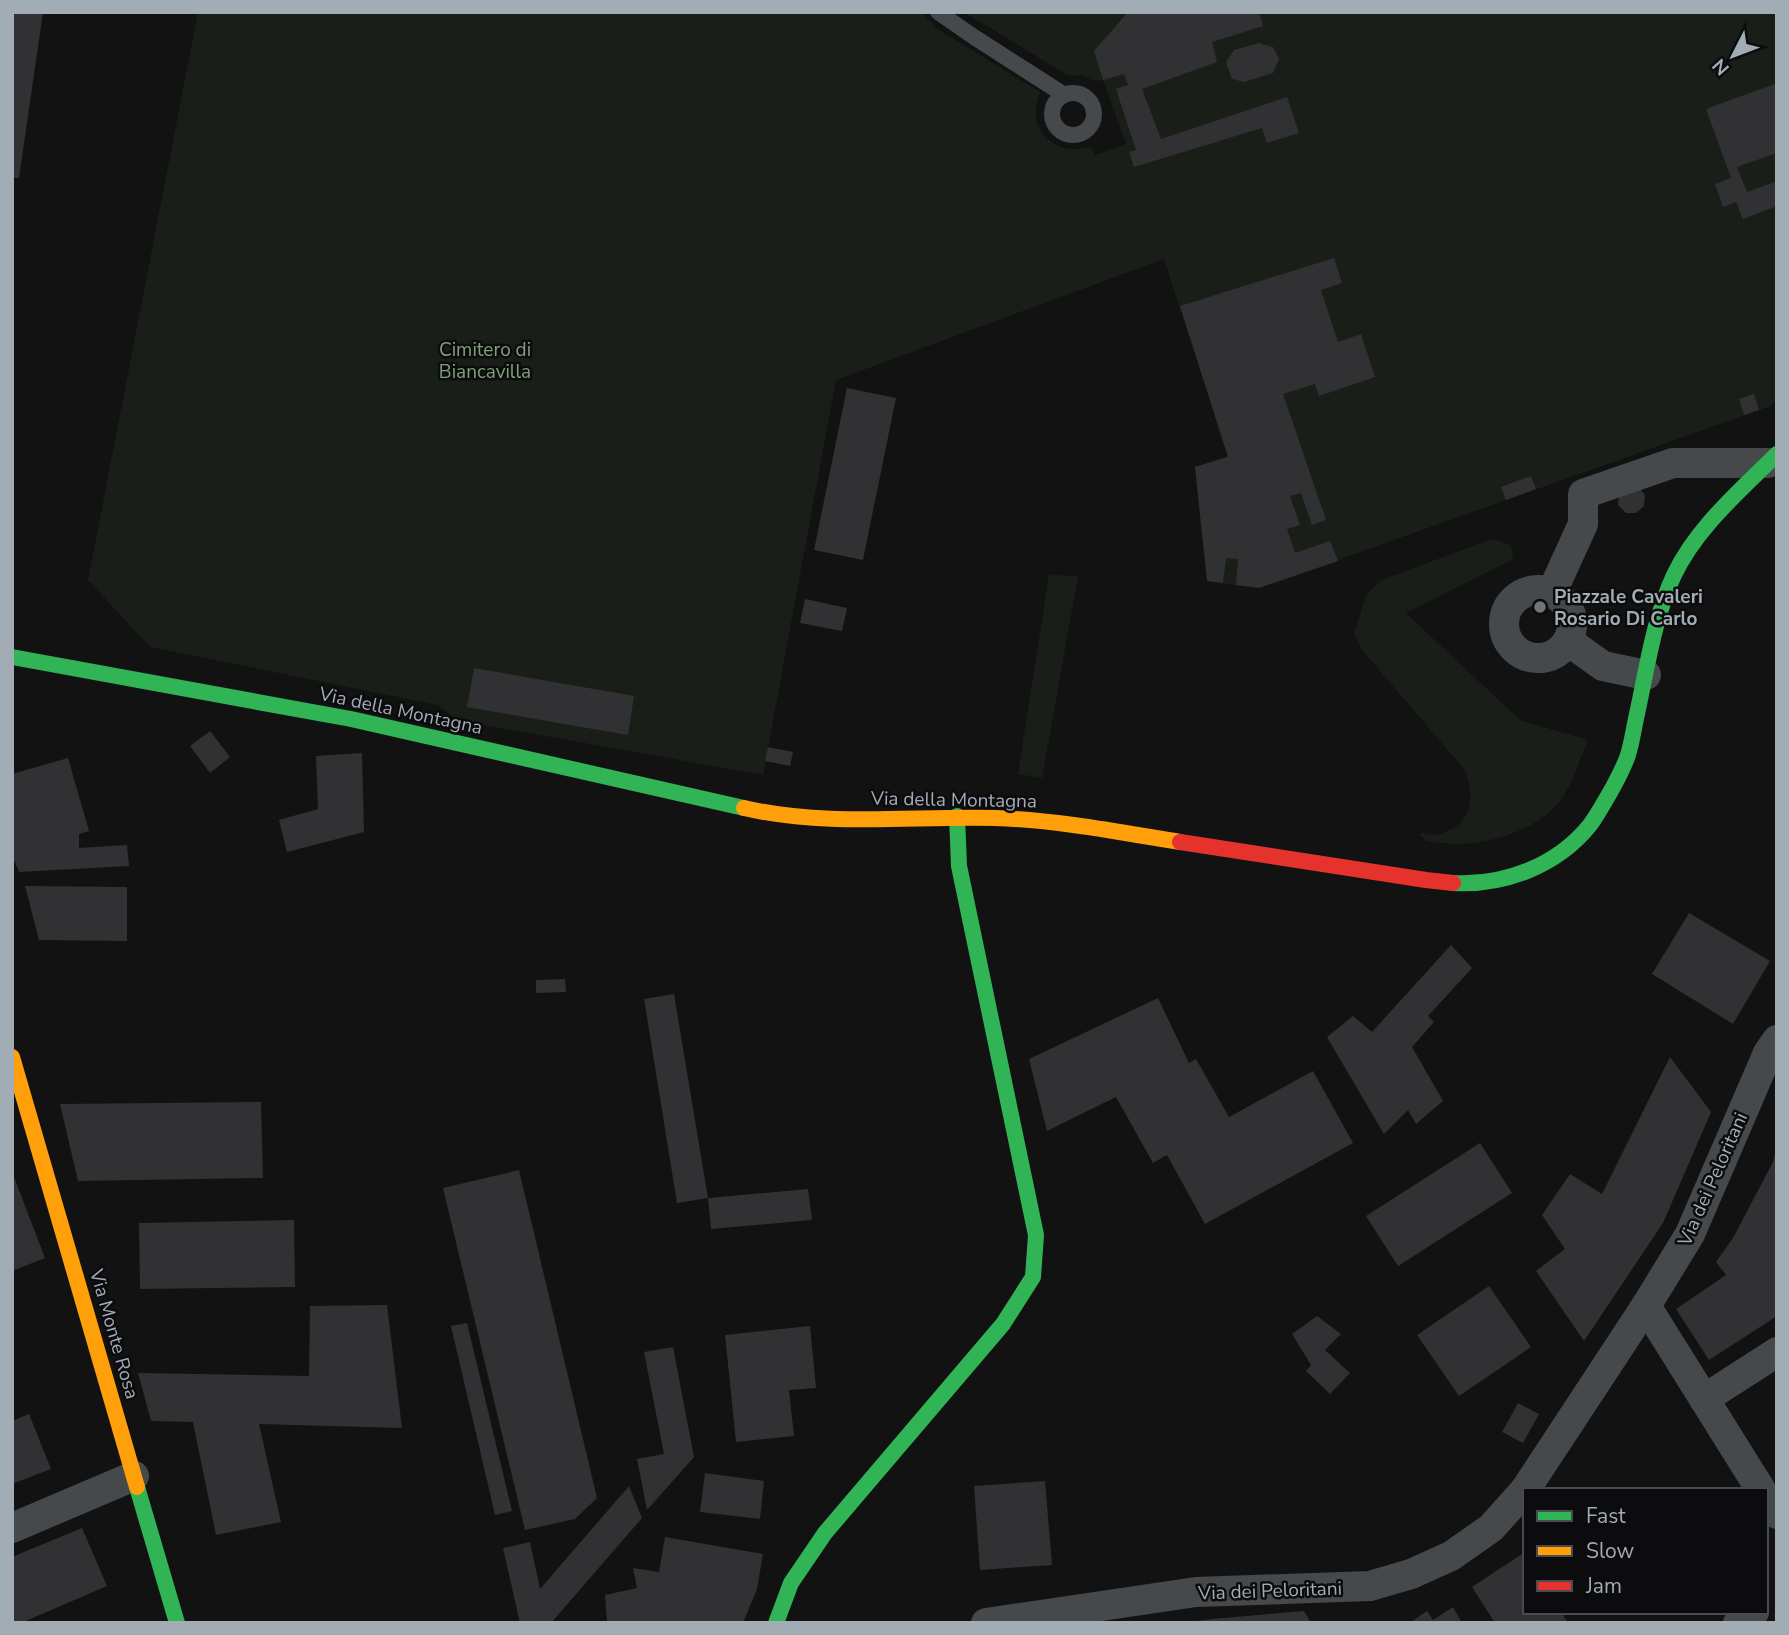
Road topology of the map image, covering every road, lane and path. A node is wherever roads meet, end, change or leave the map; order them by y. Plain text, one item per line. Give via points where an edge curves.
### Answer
1 (938, 12) edge
2 (1063, 94) dead end
3 (1772, 459) edge
4 (1552, 592) junction
5 (1568, 641) junction
6 (12, 657) edge
7 (1646, 675) junction
8 (957, 816) junction
9 (1777, 1040) edge
10 (12, 1057) edge
11 (19, 1109) edge
12 (1646, 1306) junction
13 (1777, 1352) edge
14 (1704, 1399) junction
15 (134, 1476) junction
16 (1526, 1488) edge
17 (1760, 1488) edge
18 (1523, 1492) edge
19 (12, 1528) edge
20 (177, 1623) edge
21 (776, 1623) edge
22 (986, 1623) edge

1 - 2 lane
3 - 4 street via 1673,463 1583,494 1583,524
3 - 7 street, Via della Montagna via 1702,531 1676,572
4 - 5 street via 1567,604 1573,622
4 - 5 street via 1532,590 1515,598 1505,615 1506,635 1517,651 1535,658 1554,655
5 - 7 street via 1603,666
6 - 8 street, Via della Montagna via 351,719 752,810 836,819
7 - 8 street, Via della Montagna via 1622,772 1584,832 1531,870 1499,881 1426,880 1049,821
8 - 21 street via 959,866 1036,1235 1033,1277 1003,1324 825,1533 791,1583
9 - 12 street, Via dei Peloritani via 1690,1234
10 - 11 street, Via Monte Rosa
11 - 15 street, Via Monte Rosa
12 - 14 street
12 - 16 street, Via dei Peloritani
13 - 14 street
14 - 17 street
15 - 19 street
15 - 20 street, Via Monte Rosa
18 - 22 street, Via dei Peloritani via 1491,1528 1451,1556 1370,1586 1196,1592

